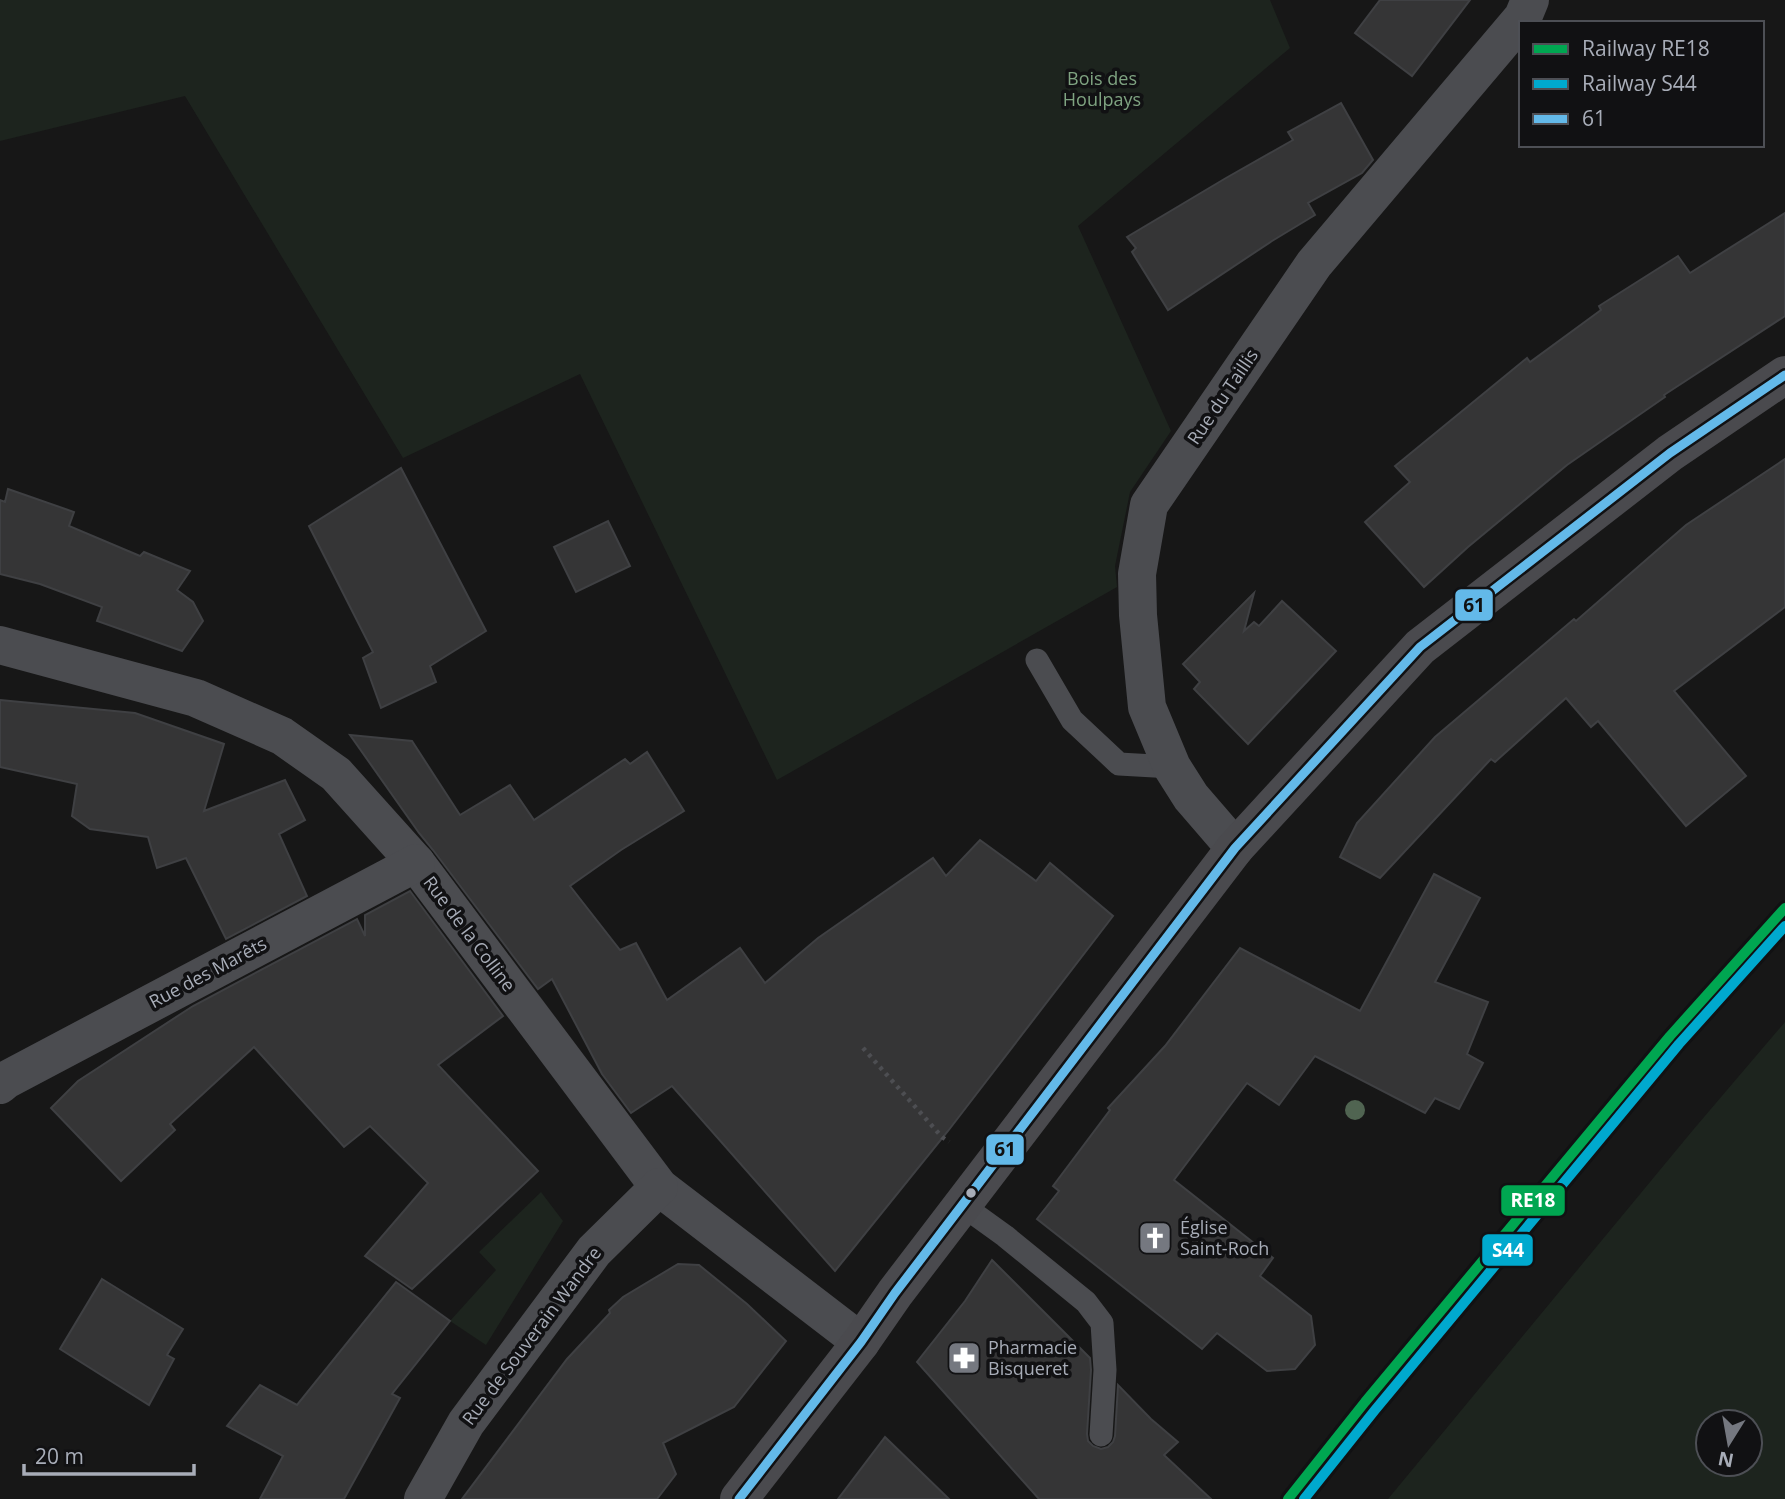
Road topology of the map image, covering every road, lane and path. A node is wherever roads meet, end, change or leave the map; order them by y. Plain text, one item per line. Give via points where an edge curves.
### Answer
1 (1535, 6) edge
2 (1522, 21) edge
3 (1519, 25) edge
4 (1785, 375) edge
5 (0, 645) edge
6 (1037, 660) dead end
7 (1172, 767) junction
8 (1235, 848) junction
9 (416, 863) junction
10 (863, 1048) dead end
11 (0, 1085) edge
12 (956, 1146) dead end
13 (659, 1186) junction
14 (962, 1205) junction
15 (861, 1342) junction
16 (1101, 1435) dead end
17 (423, 1499) edge
18 (739, 1499) edge

1 - 2 street, Rue du Taillis
3 - 7 street, Rue du Taillis via 1314,264 1149,505 1137,574 1138,615 1147,707
4 - 8 street via 1670,453 1420,647
5 - 9 street, Rue de la Colline via 196,698 282,736 336,774
6 - 7 lane via 1072,720 1119,764
7 - 8 street, Rue du Taillis
8 - 14 street
9 - 11 street, Rue des Marêts
9 - 13 street, Rue de la Colline
10 - 12 path via 942,1137
13 - 15 street, Rue de la Colline
13 - 17 street, Rue de Souverain Wandre via 594,1251 466,1423
14 - 15 street
14 - 16 lane via 1086,1302 1102,1324
15 - 18 street

